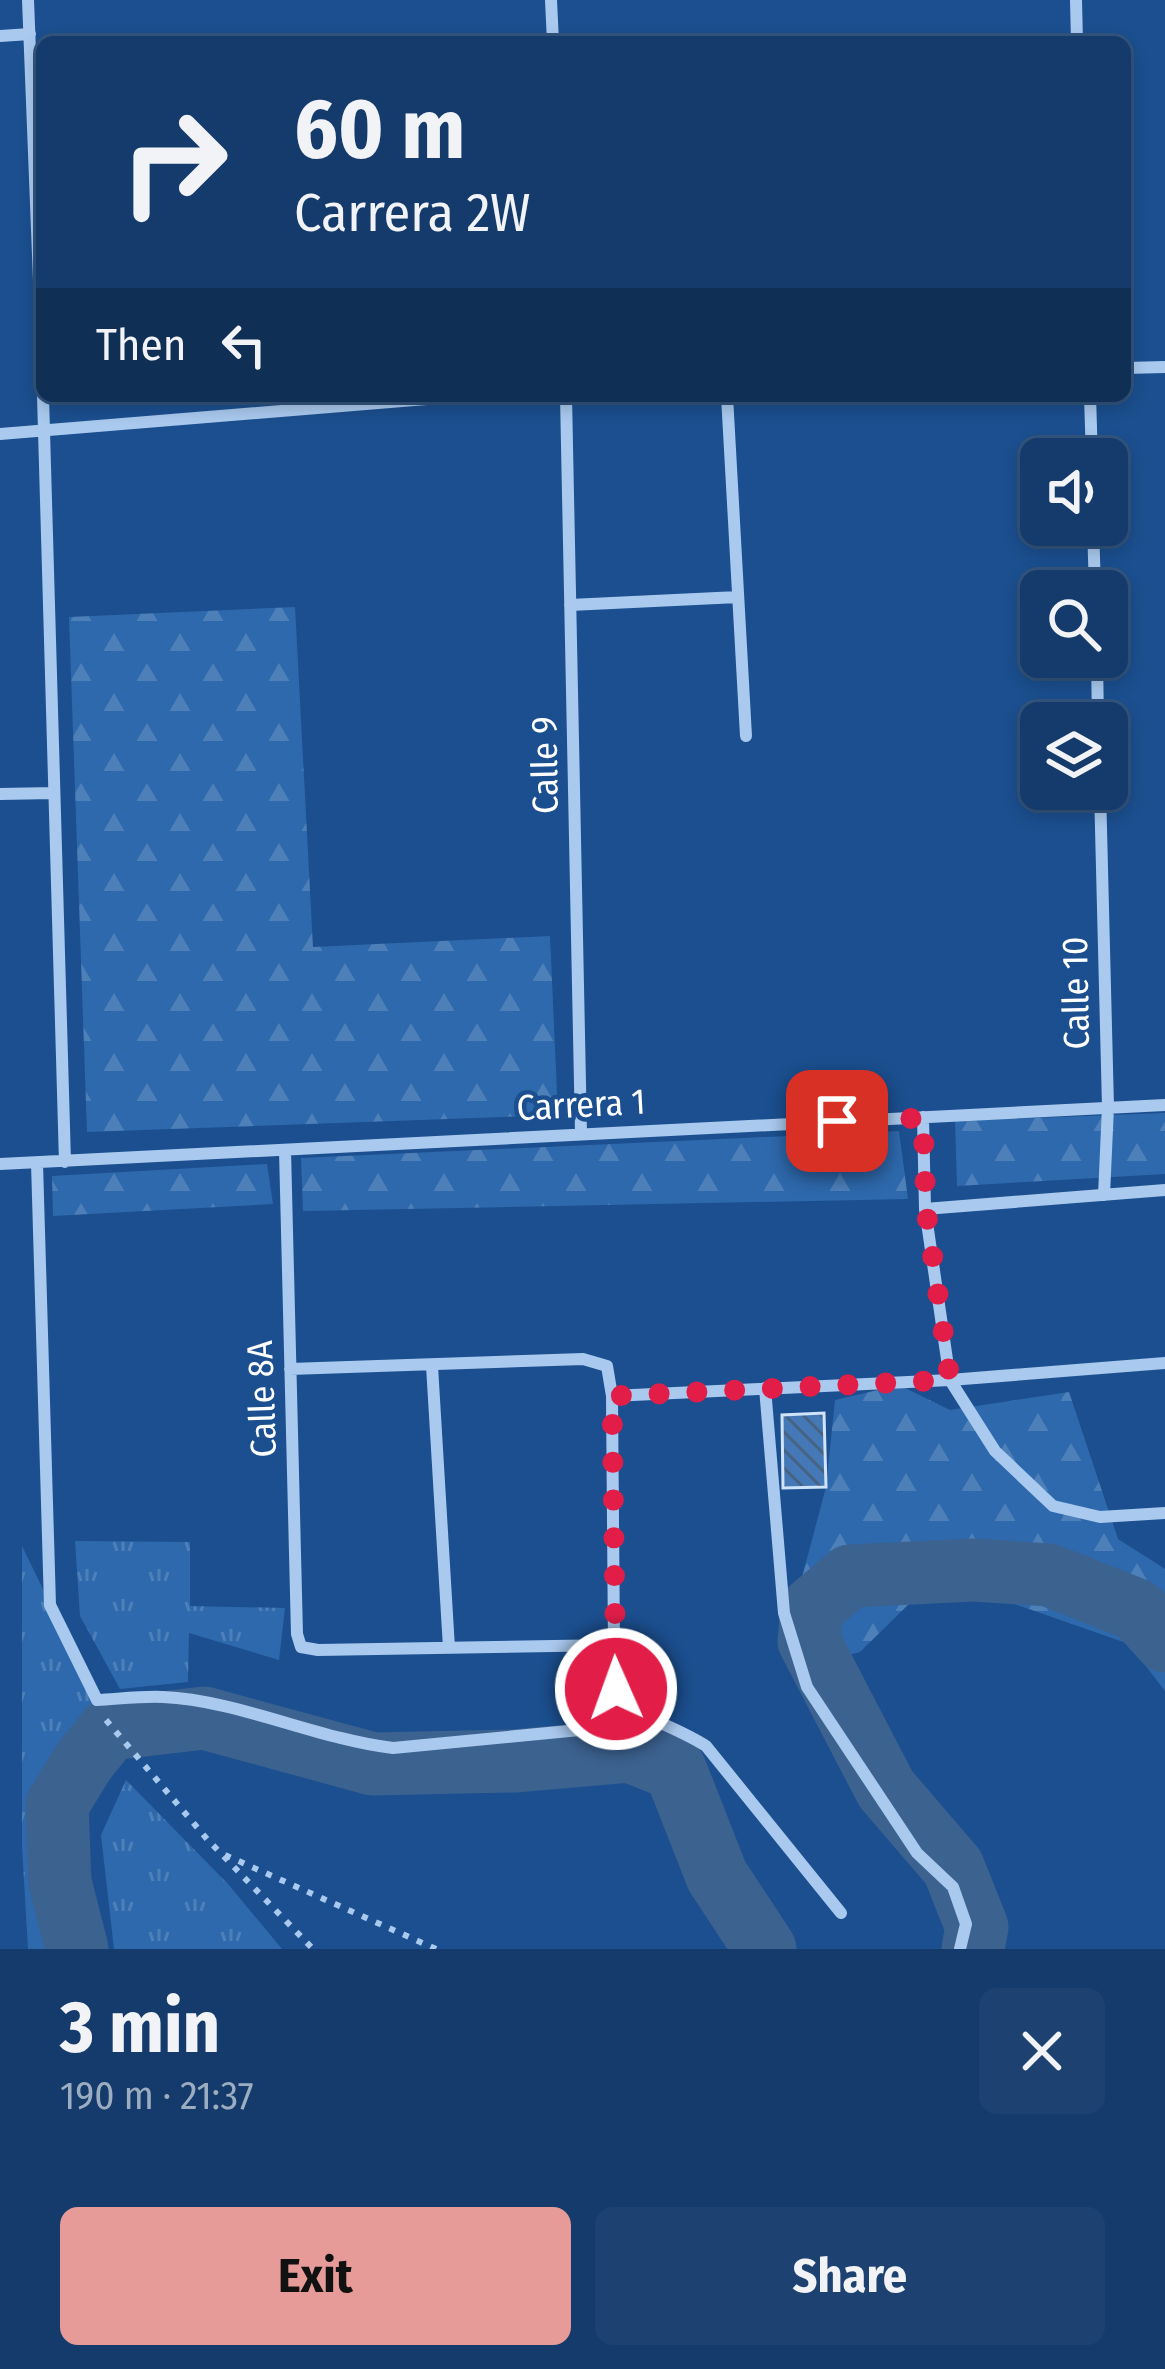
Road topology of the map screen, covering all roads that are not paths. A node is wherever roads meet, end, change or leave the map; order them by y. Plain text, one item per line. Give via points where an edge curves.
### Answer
1 (28, 0) edge
2 (551, 0) edge
3 (1076, 0) edge
4 (30, 34) junction
5 (0, 36) edge
6 (553, 36) edge
7 (1077, 36) edge
8 (36, 196) edge
9 (1165, 367) edge
10 (1131, 368) edge
11 (44, 402) edge
12 (393, 402) edge
13 (566, 402) edge
14 (727, 402) edge
15 (1090, 402) edge
16 (45, 432) junction
17 (0, 434) edge
18 (1091, 438) edge
19 (738, 597) junction
20 (570, 605) junction
21 (746, 736) dead end
22 (53, 793) junction
23 (0, 794) edge
24 (1101, 810) edge
25 (1165, 1105) edge
26 (1108, 1107) junction
27 (923, 1118) junction
28 (581, 1133) junction
29 (285, 1150) junction
30 (65, 1162) junction
31 (0, 1163) edge
32 (37, 1163) junction
33 (1165, 1190) edge
34 (1104, 1195) junction
35 (925, 1202) junction
36 (1165, 1363) edge
37 (432, 1366) junction
38 (290, 1369) junction
39 (950, 1380) junction
40 (765, 1388) junction
41 (612, 1396) junction
42 (1165, 1513) edge
43 (614, 1645) junction
44 (449, 1648) junction
45 (652, 1723) junction
46 (842, 1913) dead end
47 (960, 1949) edge

1 - 4 street
2 - 6 street
3 - 7 street
4 - 5 street
4 - 8 street
9 - 10 street
11 - 16 street
12 - 16 street
13 - 20 street, Calle 9
14 - 19 street
15 - 18 street
16 - 17 street
16 - 22 street
19 - 20 street
19 - 21 street
20 - 28 street, Calle 9
22 - 23 street
22 - 30 street
24 - 26 street, Calle 10
25 - 26 street, Carrera 1
26 - 27 street, Carrera 1
26 - 34 street, Calle 10
27 - 28 street, Carrera 1
27 - 35 street
28 - 29 street, Carrera 1
29 - 30 street, Carrera 1
29 - 38 street, Calle 8A
30 - 32 street, Carrera 1
31 - 32 street, Carrera 1
32 - 45 street via 50,1605 97,1700 196,1701 393,1748
33 - 34 street
34 - 35 street
35 - 39 street
36 - 39 street
37 - 38 street
37 - 41 street via 583,1359 607,1366
37 - 44 street
38 - 44 street, Calle 8A via 301,1647
39 - 40 street
39 - 42 street via 995,1451 1053,1505 1100,1516
40 - 41 street
40 - 47 street via 784,1613 807,1687 917,1852 953,1887 966,1924
41 - 43 street
43 - 44 street
43 - 45 street via 620,1702
45 - 46 street via 706,1746

